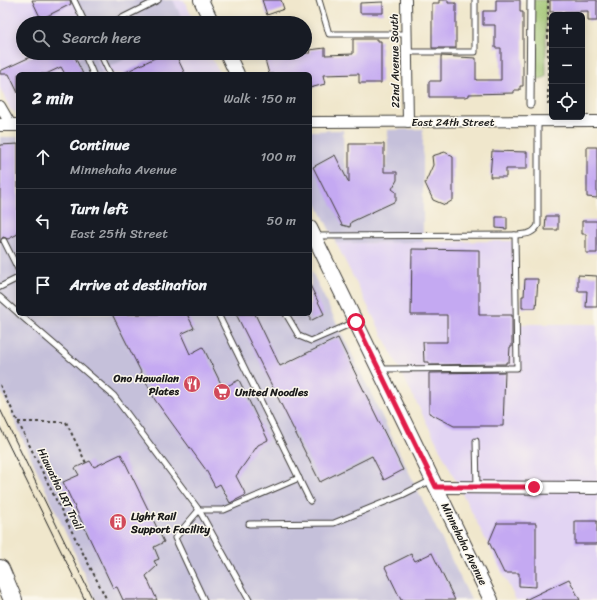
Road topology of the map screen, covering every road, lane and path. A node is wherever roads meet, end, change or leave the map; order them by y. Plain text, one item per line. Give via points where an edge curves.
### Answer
1 (74, 0) edge
2 (158, 0) edge
3 (201, 0) edge
4 (319, 0) edge
5 (406, 0) edge
6 (475, 0) edge
7 (531, 0) edge
8 (548, 0) edge
9 (82, 16) edge
10 (126, 16) edge
11 (209, 16) edge
12 (406, 34) junction
13 (406, 52) junction
14 (87, 60) edge
15 (103, 60) edge
16 (230, 60) edge
17 (92, 72) edge
18 (109, 72) edge
19 (236, 72) edge
20 (530, 104) dead end
21 (548, 104) dead end
22 (0, 106) edge
23 (597, 121) edge
24 (312, 122) edge
25 (408, 122) junction
26 (538, 122) junction
27 (10, 125) edge
28 (312, 232) edge
29 (515, 235) junction
30 (4, 241) dead end
31 (16, 265) edge
32 (16, 279) edge
33 (0, 287) edge
34 (0, 297) edge
35 (16, 310) edge
36 (22, 316) edge
37 (219, 316) edge
38 (287, 316) edge
39 (356, 322) junction
40 (380, 369) junction
41 (0, 385) edge
42 (18, 422) junction
43 (476, 441) dead end
44 (86, 463) dead end
45 (300, 478) junction
46 (435, 484) junction
47 (477, 487) junction
48 (597, 488) edge
49 (310, 501) dead end
50 (199, 510) junction
51 (249, 524) dead end
52 (0, 569) edge
53 (0, 585) edge
54 (8, 600) edge
55 (13, 600) edge
56 (107, 600) edge
57 (204, 600) edge
58 (249, 600) edge
59 (491, 600) edge

1 - 9 lane
2 - 10 lane
3 - 11 main road
4 - 12 lane via 329,34
5 - 12 street, 22nd Avenue South
6 - 13 lane via 475,52
7 - 20 street
8 - 21 path
12 - 13 street, 22nd Avenue South
13 - 25 street, 22nd Avenue South
14 - 17 lane
15 - 18 lane
16 - 19 main road
22 - 27 street
23 - 26 street, East 24th Street
24 - 25 street, East 24th Street
25 - 26 street, East 24th Street
26 - 29 lane via 538,225 530,234
28 - 29 lane
28 - 39 main road, Minnehaha Avenue
29 - 40 lane via 517,368
30 - 31 lane
32 - 33 lane
34 - 35 lane
36 - 50 lane via 114,396
37 - 45 lane
38 - 39 lane via 300,336 311,341
39 - 40 main road, Minnehaha Avenue
40 - 46 main road, Minnehaha Avenue
41 - 42 path, Hiawatha LRT Trail
42 - 44 path via 66,422
42 - 56 path, Hiawatha LRT Trail
43 - 47 lane
45 - 49 lane
45 - 50 lane via 224,510
46 - 47 street
46 - 51 lane via 334,523
46 - 59 main road, Minnehaha Avenue
47 - 48 street
50 - 57 lane via 175,538
50 - 58 lane
52 - 55 highway
53 - 54 highway

